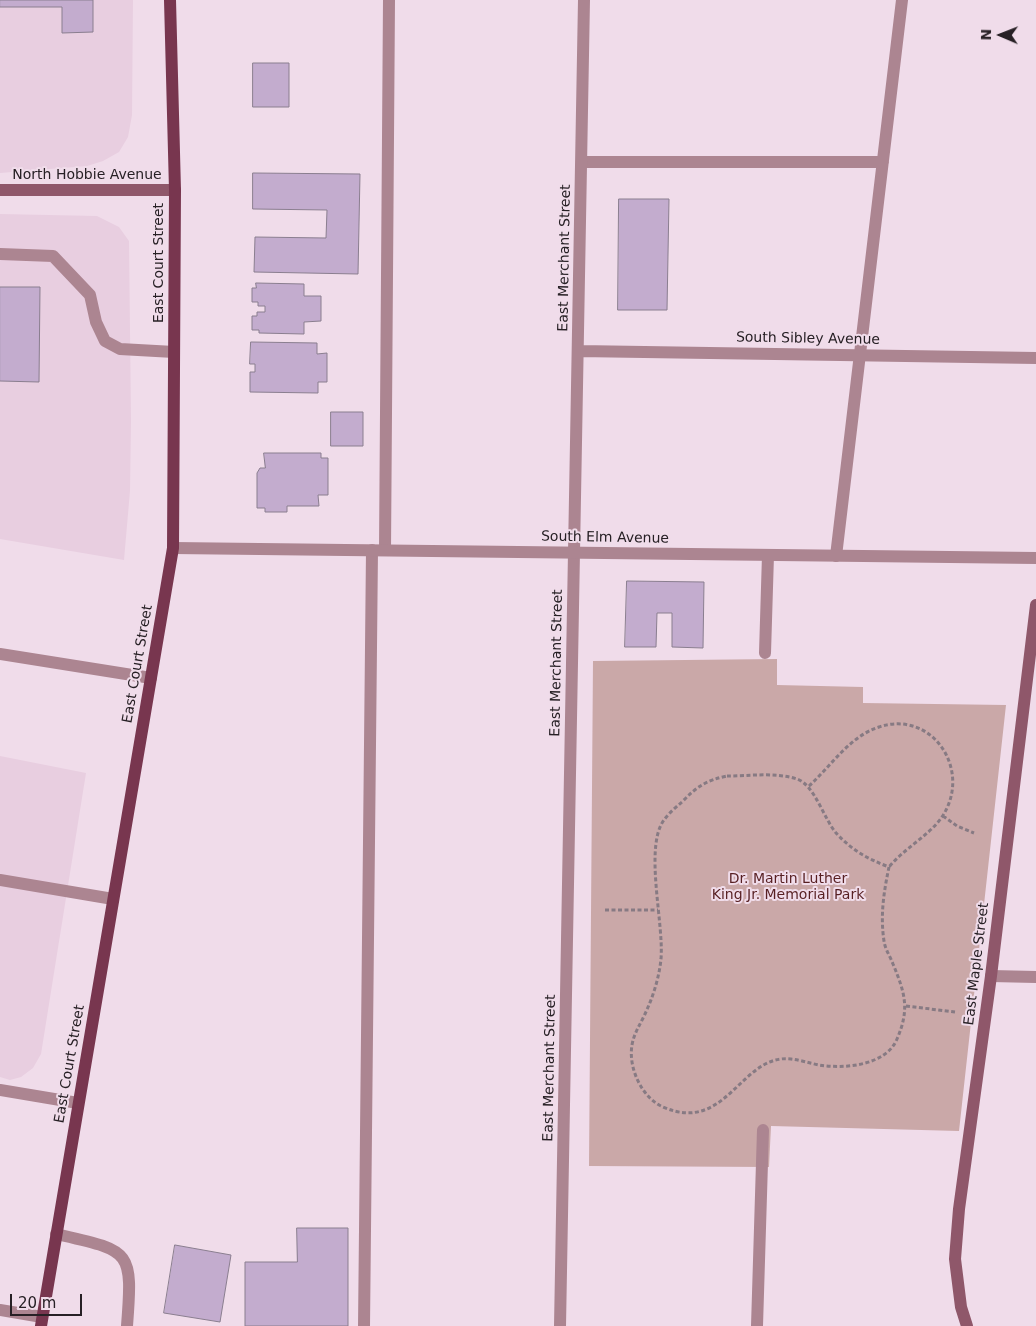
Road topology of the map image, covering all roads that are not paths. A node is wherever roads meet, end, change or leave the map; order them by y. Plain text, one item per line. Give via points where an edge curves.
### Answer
1 (170, 0) edge
2 (389, 0) edge
3 (584, 0) edge
4 (902, 0) edge
5 (582, 162) junction
6 (883, 162) junction
7 (0, 190) edge
8 (175, 190) junction
9 (0, 254) edge
10 (579, 351) junction
11 (174, 352) junction
12 (860, 355) junction
13 (1036, 358) edge
14 (173, 548) junction
15 (378, 550) junction
16 (574, 552) junction
17 (768, 555) junction
18 (836, 556) junction
19 (1036, 558) edge
20 (1036, 605) edge
21 (765, 653) dead end
22 (0, 654) edge
23 (151, 678) junction
24 (0, 880) edge
25 (113, 900) junction
26 (991, 976) junction
27 (1036, 977) edge
28 (0, 1090) edge
29 (78, 1103) junction
30 (763, 1130) dead end
31 (56, 1234) junction
32 (0, 1310) edge
33 (41, 1321) edge
34 (127, 1326) edge
35 (364, 1326) edge
36 (560, 1326) edge
37 (757, 1326) edge
38 (967, 1326) edge

1 - 8 main road, East Court Street
2 - 15 street
3 - 5 street, East Merchant Street
4 - 6 street
5 - 6 street
5 - 10 street, East Merchant Street
6 - 12 street
7 - 8 main road, North Hobbie Avenue
8 - 11 main road, East Court Street
9 - 11 street via 53,256 90,295 96,322 105,341 120,349
10 - 12 street, South Sibley Avenue
10 - 16 street, East Merchant Street
11 - 14 main road, East Court Street
12 - 13 street, South Sibley Avenue
12 - 18 street
14 - 15 street, South Elm Avenue
14 - 23 main road, East Court Street
15 - 16 street, South Elm Avenue
15 - 35 street
16 - 17 street, South Elm Avenue
16 - 36 street, East Merchant Street
17 - 18 street, South Elm Avenue
17 - 21 street
18 - 19 street, South Elm Avenue
20 - 26 main road, East Maple Street
22 - 23 street
23 - 25 main road, East Court Street
24 - 25 street
25 - 29 main road, East Court Street
26 - 27 street
26 - 38 main road, East Maple Street via 955,1259 961,1307
28 - 29 street
29 - 31 main road, East Court Street
30 - 37 street
31 - 33 main road, East Court Street
31 - 34 street via 100,1244 118,1252 127,1265 130,1282
32 - 33 street

